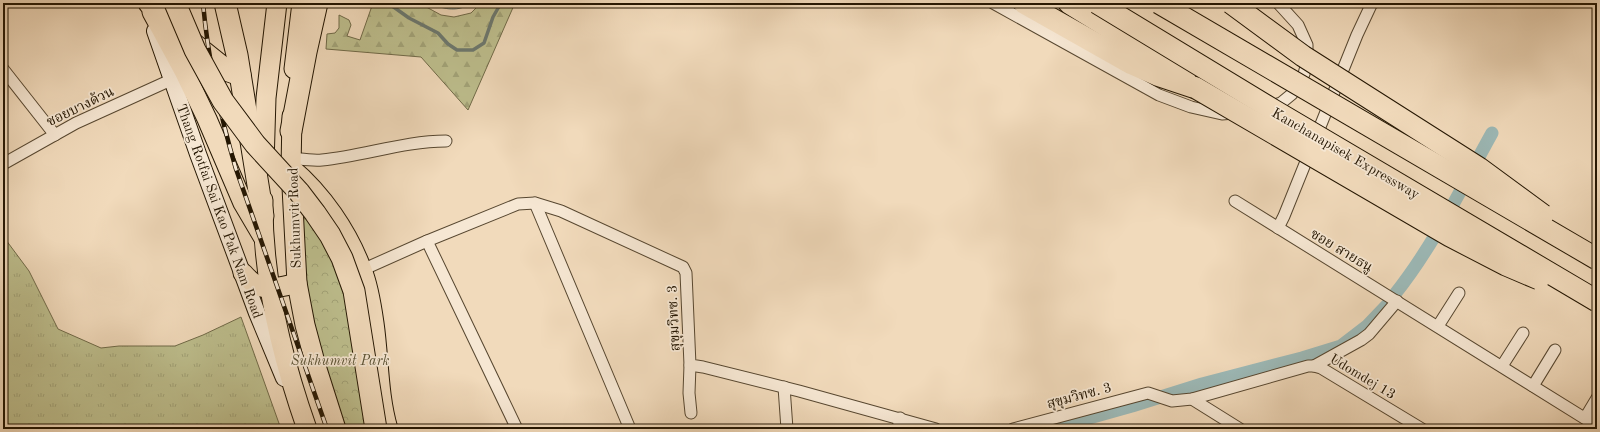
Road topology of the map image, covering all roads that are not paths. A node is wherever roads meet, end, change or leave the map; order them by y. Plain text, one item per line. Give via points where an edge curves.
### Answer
1 (147, 3) edge
2 (175, 3) edge
3 (225, 3) edge
4 (277, 3) edge
5 (302, 3) edge
6 (317, 3) edge
7 (993, 3) edge
8 (1024, 3) edge
9 (1069, 3) edge
10 (1097, 3) edge
11 (1159, 3) edge
12 (1231, 3) edge
13 (1278, 3) edge
14 (1372, 3) edge
15 (3, 69) edge
16 (240, 75) junction
17 (173, 79) junction
18 (1196, 88) junction
19 (291, 131) junction
20 (55, 135) junction
21 (446, 141) dead end
22 (291, 163) junction
23 (3, 164) edge
24 (1235, 201) dead end
25 (535, 203) junction
26 (263, 216) junction
27 (1278, 228) junction
28 (264, 238) junction
29 (427, 241) junction
30 (1597, 256) edge
31 (1597, 259) edge
32 (362, 270) junction
33 (243, 273) junction
34 (297, 283) junction
35 (270, 289) junction
36 (1459, 293) dead end
37 (1397, 301) junction
38 (1597, 301) edge
39 (1438, 326) junction
40 (1523, 333) dead end
41 (1555, 350) dead end
42 (690, 365) junction
43 (1314, 366) junction
44 (1502, 366) junction
45 (1533, 386) junction
46 (784, 387) junction
47 (1597, 398) edge
48 (1192, 399) junction
49 (1172, 401) joint
50 (691, 413) dead end
51 (1585, 418) junction
52 (305, 422) edge
53 (899, 424) edge
54 (1597, 426) edge
55 (336, 429) edge
56 (376, 429) edge
57 (388, 429) edge
58 (516, 429) edge
59 (630, 429) edge
60 (787, 429) edge
61 (936, 429) edge
62 (1013, 429) edge
63 (1240, 429) edge
64 (1422, 429) edge

1 - 16 highway via 226,70
1 - 17 main road, Thang Rotfai Sai Kao Pak Nam Road
1 - 28 highway via 207,119 243,203
2 - 56 highway, bridge via 195,50 223,101 255,144 315,213 342,258 354,291
3 - 16 highway
4 - 26 highway, Sukhumvit Road via 266,98
5 - 19 highway, Sukhumvit Road via 293,81
6 - 19 highway
7 - 13 street via 1159,95 1191,107 1222,114 1258,110 1281,103 1292,94 1304,74 1307,45 1298,25
8 - 18 highway via 1132,64
9 - 18 highway via 1158,58
10 - 38 highway, Kanchanapisek Expressway, bridge
11 - 31 highway, bridge
12 - 30 highway, bridge via 1303,56 1479,168
14 - 27 street
15 - 20 street
16 - 26 highway
17 - 20 street, ซอยบางด้วน
17 - 33 main road, Thang Rotfai Sai Kao Pak Nam Road
18 - 38 highway, bridge via 1479,252
19 - 22 highway, Sukhumvit Road
20 - 23 street, ซอยบางด้วน
21 - 22 street via 429,141
22 - 32 highway via 343,231
22 - 34 highway, Sukhumvit Road
24 - 27 street, ซอย สายธนู
25 - 29 street, สุขุมวิทซ. 3 via 518,204
25 - 42 street, สุขุมวิทซ. 3 via 561,211 683,267 686,273
25 - 59 street
26 - 28 highway, Sukhumvit Road
27 - 37 street, ซอย สายธนู
28 - 35 highway, Sukhumvit Road
29 - 32 street, สุขุมวิทซ. 3
29 - 58 street
32 - 57 highway via 374,322
33 - 35 highway via 255,285
33 - 52 main road, Thang Rotfai Sai Kao Pak Nam Road via 267,339
34 - 35 highway
34 - 55 highway, Sukhumvit Road via 316,366
35 - 52 highway, Sukhumvit Road via 284,356
36 - 39 street
37 - 39 street, ซอย สายธนู
37 - 43 street via 1369,334
39 - 44 street, ซอย สายธนู
40 - 44 street
41 - 45 street
42 - 46 street, สุขุมวิทซ. 3
42 - 50 street
43 - 48 street, Udomdej 13
43 - 64 street, Udomdej 13
44 - 45 street, ซอย สายธนู
45 - 51 street, ซอย สายธนู
46 - 53 street, สุขุมวิทซ. 3
46 - 60 street
47 - 51 street
48 - 49 street, Udomdej 13
48 - 63 street
49 - 62 street, สุขุมวิทซ. 3 via 1148,393
51 - 54 street, ซอย สายธนู
53 - 61 street, สุขุมวิทซ. 3

